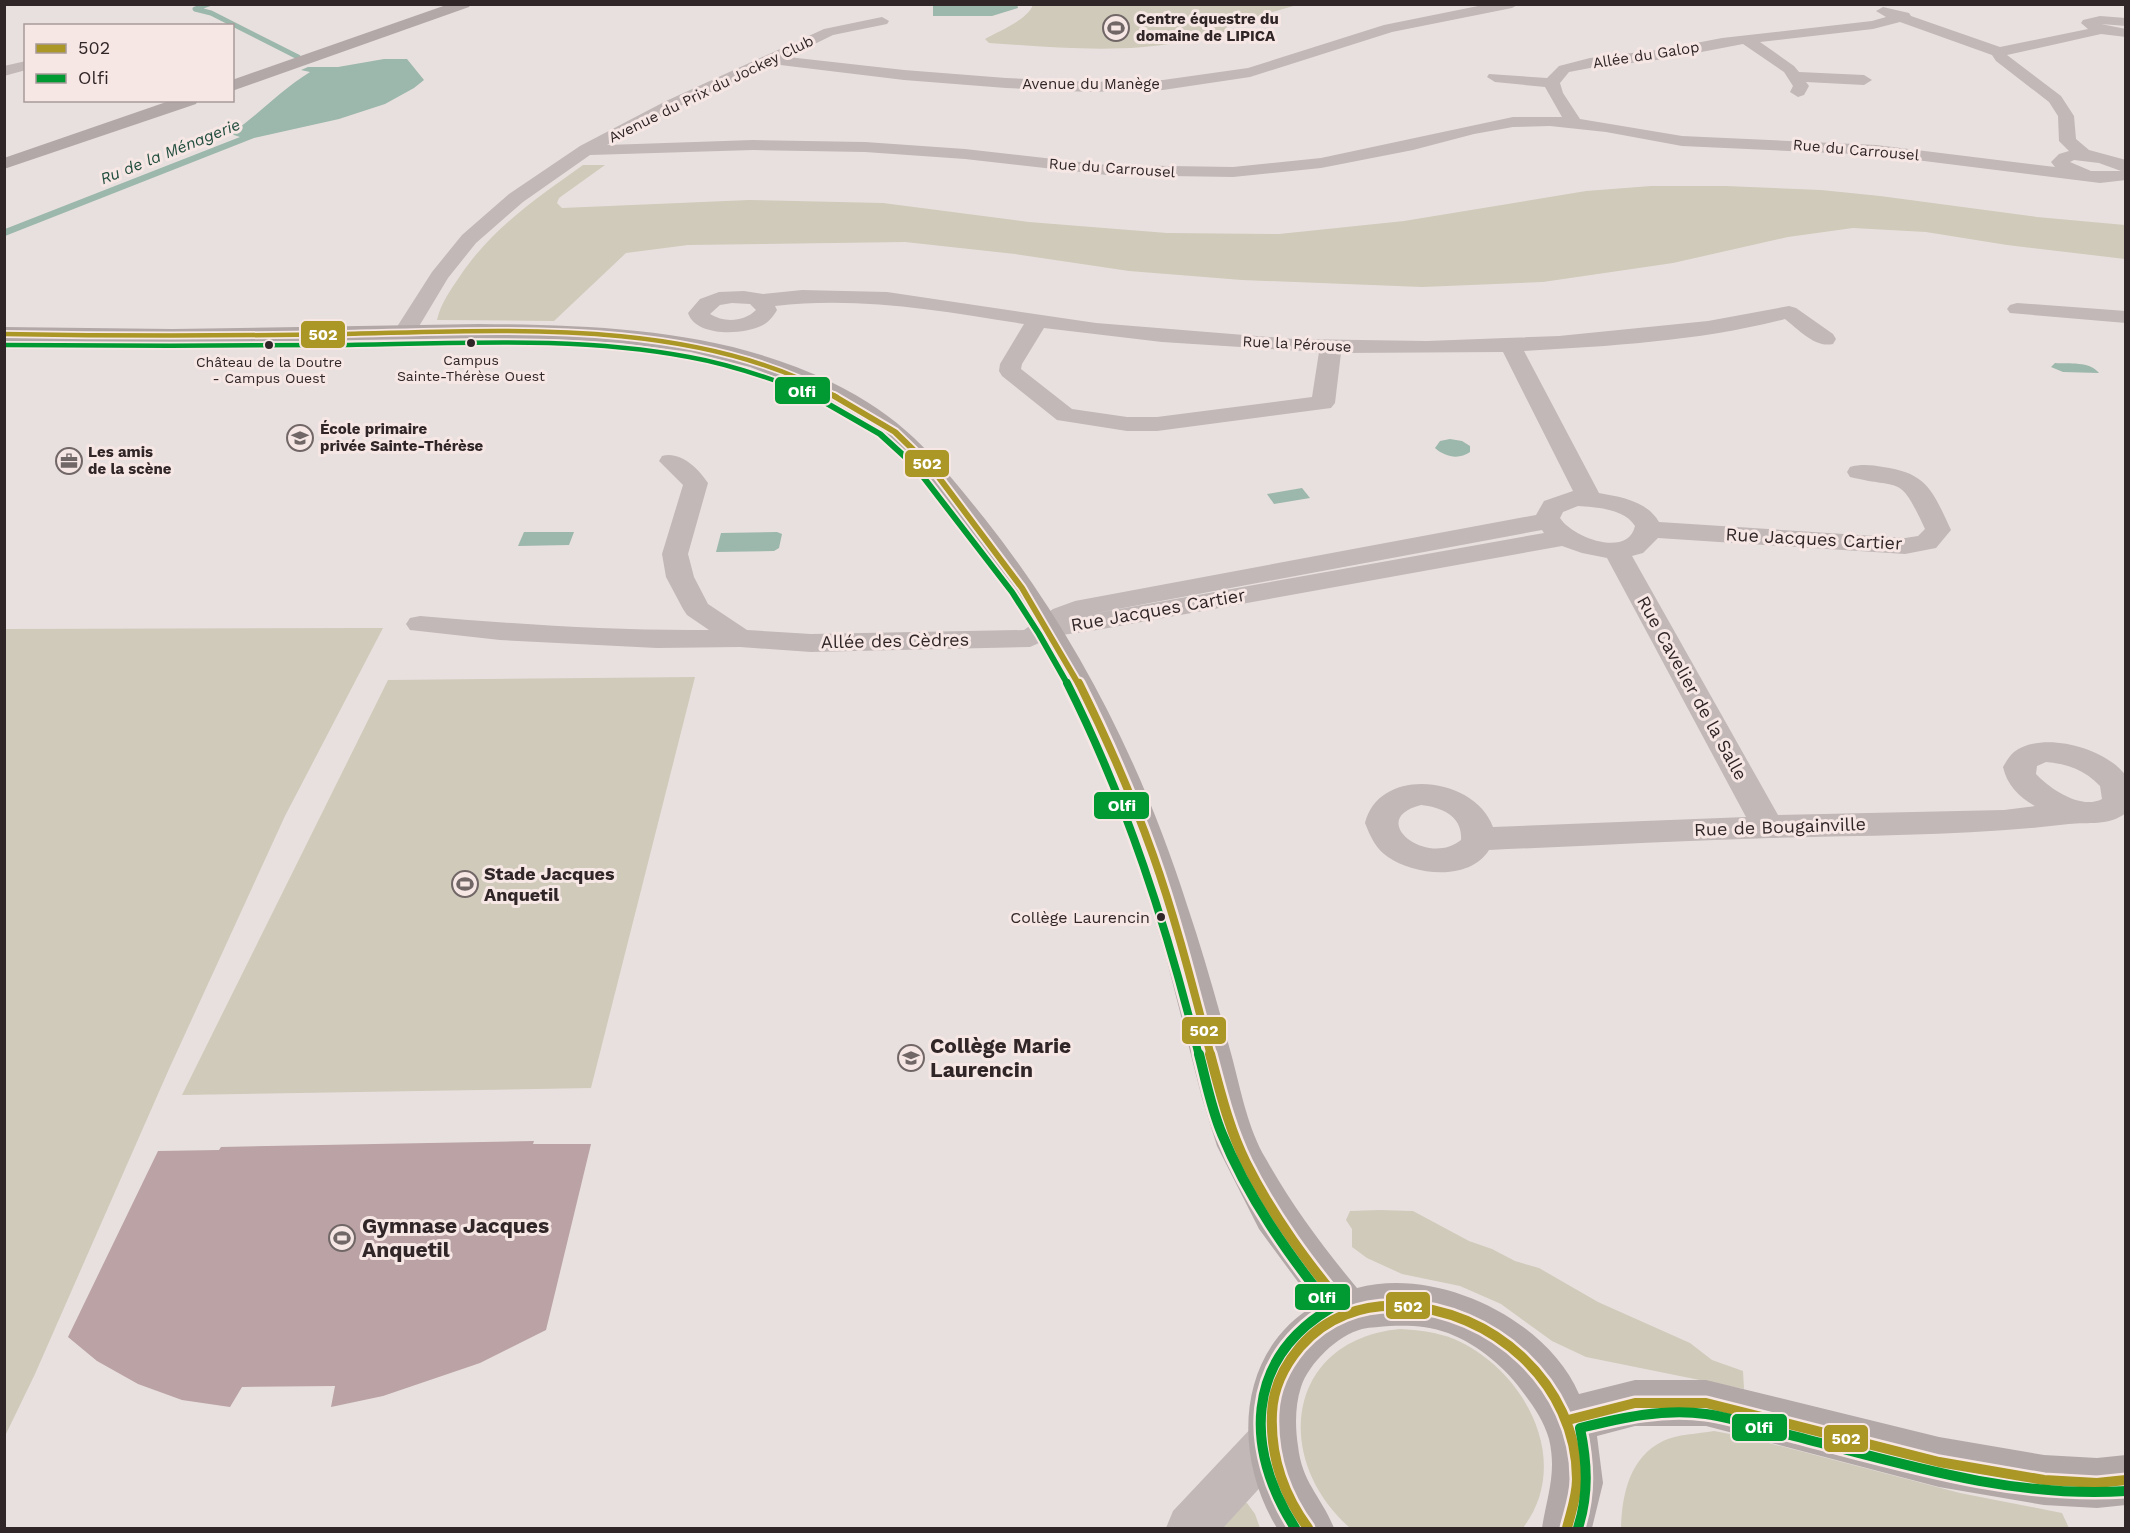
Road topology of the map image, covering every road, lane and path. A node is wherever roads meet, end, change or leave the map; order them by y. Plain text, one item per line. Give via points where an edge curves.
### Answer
1 (464, 4) edge
2 (1512, 4) edge
3 (1873, 8) dead end
4 (1904, 16) junction
5 (882, 21) dead end
6 (2126, 22) edge
7 (2101, 30) junction
8 (2126, 33) edge
9 (1746, 39) junction
10 (1999, 52) junction
11 (769, 59) junction
12 (24, 66) edge
13 (4, 71) edge
14 (4, 76) edge
15 (24, 76) edge
16 (1495, 77) dead end
17 (1864, 80) dead end
18 (1552, 83) junction
19 (234, 85) edge
20 (183, 102) edge
21 (1573, 122) junction
22 (586, 150) junction
23 (2084, 155) junction
24 (4, 164) edge
25 (2126, 167) edge
26 (2077, 173) junction
27 (2126, 174) edge
28 (760, 301) dead end
29 (2017, 309) dead end
30 (2126, 317) edge
31 (1037, 321) junction
32 (404, 333) junction
33 (4, 334) edge
34 (1825, 339) dead end
35 (1510, 345) junction
36 (1331, 346) junction
37 (671, 461) dead end
38 (1859, 472) dead end
39 (1589, 498) junction
40 (1555, 529) junction
41 (1647, 530) junction
42 (1616, 550) junction
43 (697, 609) junction
44 (420, 624) dead end
45 (1048, 628) junction
46 (740, 638) junction
47 (657, 639) junction
48 (2081, 812) dead end
49 (1768, 827) junction
50 (1478, 839) dead end
51 (1347, 1311) junction
52 (1568, 1420) junction
53 (1271, 1441) junction
54 (2126, 1480) edge
55 (1190, 1528) edge
56 (1308, 1528) edge
57 (1567, 1528) edge

1 - 19 main road
2 - 11 street, Avenue du Manège via 1389,28 1250,72 1163,85 1006,83
3 - 4 street
4 - 9 street, Allée du Galop via 1853,28
4 - 10 street
5 - 11 street, Avenue du Prix du Jockey Club via 829,32
6 - 7 street via 2088,23
7 - 8 street
7 - 10 street
9 - 17 street via 1772,55 1797,85
9 - 18 street, Allée du Galop via 1575,66 1559,72
10 - 23 street via 2001,58 2055,99 2066,116 2068,141
11 - 22 street, Avenue du Prix du Jockey Club
12 - 13 street
14 - 15 street
16 - 18 street
18 - 21 street
20 - 24 main road
21 - 22 street, Rue du Carrousel via 1513,122 1321,163 1233,172 1107,170 865,147 753,145
21 - 26 street, Rue du Carrousel via 1638,140 1876,150
22 - 32 street, Avenue du Prix du Jockey Club via 516,198 469,239 439,276
23 - 25 street
23 - 26 street via 2061,159 2062,165
26 - 27 street, Rue du Carrousel via 2103,177
28 - 31 street, Rue la Pérouse via 794,295 892,299
29 - 30 street
31 - 36 street, Rue la Pérouse via 1163,336
31 - 36 street via 1010,371 1065,415 1127,424 1157,424 1323,403
32 - 33 main road
32 - 45 main road via 533,332 656,340 740,358 820,386 871,415 915,450 1008,568
34 - 35 street, Rue la Pérouse via 1789,312 1702,328
35 - 36 street, Rue la Pérouse
35 - 39 street
37 - 43 street via 696,483 675,554 680,577
38 - 41 street, Rue Jacques Cartier via 1890,474 1908,480 1921,494 1938,530 1927,542 1905,546
39 - 40 street via 1562,501 1554,506 1549,513
39 - 41 street via 1622,505 1644,520
40 - 42 street via 1588,548
40 - 45 street, Rue Jacques Cartier via 1085,607 1063,615
41 - 42 street via 1640,543
42 - 49 street, Rue Cavelier de la Salle
43 - 46 street
43 - 47 street
44 - 47 street, Allée des Cèdres
45 - 46 street, Allée des Cèdres via 1030,638 812,643
45 - 51 main road via 1089,704 1145,835 1175,922 1229,1123 1243,1156 1291,1241
46 - 47 street, Allée des Cèdres
48 - 49 street, Rue de Bougainville via 2004,820
49 - 50 street, Rue de Bougainville
51 - 52 main road via 1387,1302 1430,1305 1473,1319 1512,1344 1545,1379
51 - 53 main road via 1314,1330 1288,1359 1273,1395
52 - 54 main road via 1635,1403 1706,1403 1939,1462 2043,1480
52 - 57 main road via 1578,1464 1576,1508
53 - 55 street
53 - 56 main road via 1278,1477 1298,1517

